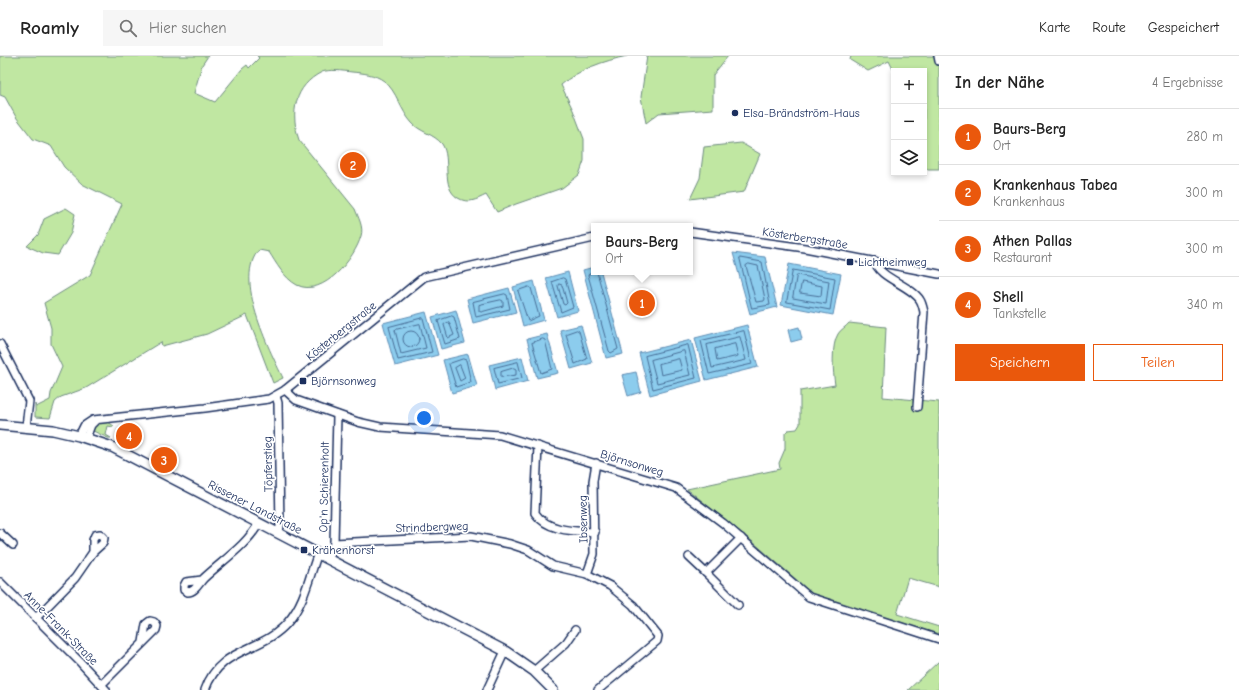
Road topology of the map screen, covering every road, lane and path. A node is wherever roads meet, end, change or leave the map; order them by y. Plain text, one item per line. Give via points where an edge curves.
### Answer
1 (938, 56) edge
2 (939, 61) edge
3 (693, 232) edge
4 (591, 239) edge
5 (875, 261) junction
6 (939, 274) edge
7 (0, 344) edge
8 (285, 390) junction
9 (276, 396) junction
10 (917, 407) dead end
11 (336, 415) junction
12 (0, 425) edge
13 (26, 426) junction
14 (82, 437) junction
15 (538, 446) junction
16 (596, 463) junction
17 (259, 523) junction
18 (278, 532) junction
19 (595, 532) junction
20 (0, 533) edge
21 (741, 538) junction
22 (334, 543) junction
23 (13, 545) dead end
24 (93, 552) dead end
25 (318, 553) junction
26 (689, 557) dead end
27 (329, 558) junction
28 (706, 573) junction
29 (587, 574) junction
30 (202, 580) dead end
31 (0, 582) edge
32 (738, 605) dead end
33 (36, 618) junction
34 (575, 630) dead end
35 (939, 639) edge
36 (143, 642) dead end
37 (505, 651) junction
38 (534, 671) junction
39 (104, 687) edge
40 (205, 690) edge
41 (487, 690) edge
42 (553, 690) edge
43 (598, 690) edge

1 - 2 street
3 - 5 street, Kösterbergstraße
4 - 8 street, Kösterbergstraße via 424,277
5 - 6 street, Kösterbergstraße
5 - 10 street via 876,266 887,276 920,299 924,312
7 - 13 street via 29,401
8 - 9 street, Kösterbergstraße
8 - 11 street, Björnsonweg via 296,400
9 - 14 street, Kösterbergstraße via 205,408 96,420
9 - 18 street, Töpferstieg via 280,527
11 - 15 street, Björnsonweg via 380,427 500,435
11 - 22 street, Op'n Schierenholt
12 - 13 main road, Rissener Landstraße
13 - 14 main road, Rissener Landstraße
14 - 17 main road, Rissener Landstraße via 112,447
15 - 16 street, Björnsonweg
15 - 19 street via 535,514 539,520 563,530
16 - 19 street, Ibsenweg via 592,481
16 - 21 street, Björnsonweg via 676,488
17 - 18 main road, Rissener Landstraße
17 - 30 street via 251,534
18 - 25 main road, Rissener Landstraße
19 - 29 street, Ibsenweg via 594,554
20 - 23 street
21 - 28 street
21 - 35 street, Björnsonweg via 809,597
22 - 27 street, Op'n Schierenholt
22 - 29 street, Strindbergweg via 471,536 510,544 528,550 553,566
24 - 33 street via 75,578
25 - 27 main road, Rissener Landstraße
25 - 40 street via 306,593 287,624 265,640 223,661 209,679
26 - 28 street
27 - 37 main road, Rissener Landstraße
28 - 32 street
29 - 43 street, Strindbergweg via 625,597 658,636 657,641
31 - 33 street, Anne-Frank-Straße
33 - 39 street, Anne-Frank-Straße
34 - 38 street via 566,643
36 - 39 street
37 - 38 main road, Rissener Landstraße
37 - 41 street
38 - 42 main road, Rissener Landstraße

